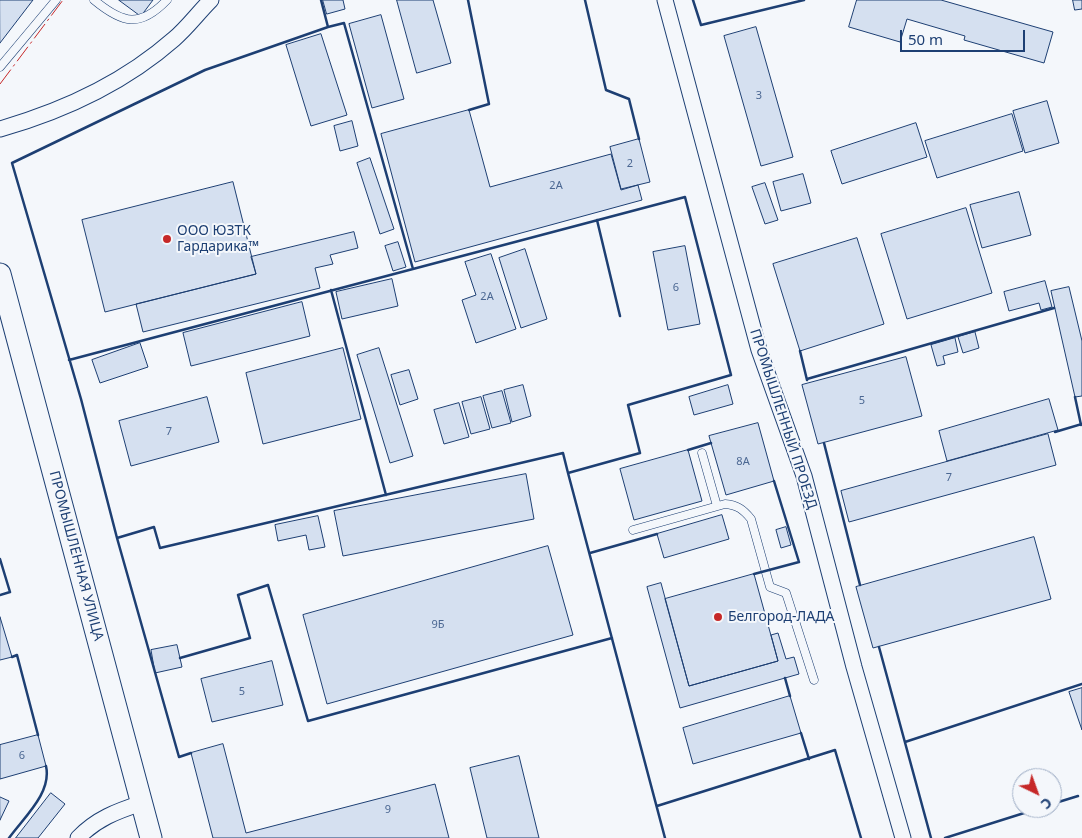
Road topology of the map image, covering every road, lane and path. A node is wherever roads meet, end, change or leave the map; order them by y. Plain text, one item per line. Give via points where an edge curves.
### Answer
1 (56, 0) edge
2 (94, 0) edge
3 (168, 0) edge
4 (211, 0) edge
5 (665, 0) edge
6 (0, 67) edge
7 (0, 129) edge
8 (0, 274) edge
9 (702, 453) dead end
10 (718, 506) junction
11 (632, 530) dead end
12 (814, 680) dead end
13 (142, 803) junction
14 (78, 838) edge
15 (151, 838) edge
16 (903, 838) edge

1 - 6 lane
2 - 3 lane via 119,18 137,20 153,14
4 - 7 street via 174,39 124,77 68,106
5 - 16 street, ПРОМЫШЛЕННЫЙ ПРОЕЗД via 759,350 804,476
8 - 13 street, ПРОМЫШЛЕННАЯ УЛИЦА
9 - 10 lane
10 - 11 lane
10 - 12 lane via 734,505 744,510 750,519 770,587 786,593
13 - 14 street via 113,812 88,827
13 - 15 street, ПРОМЫШЛЕННАЯ УЛИЦА

